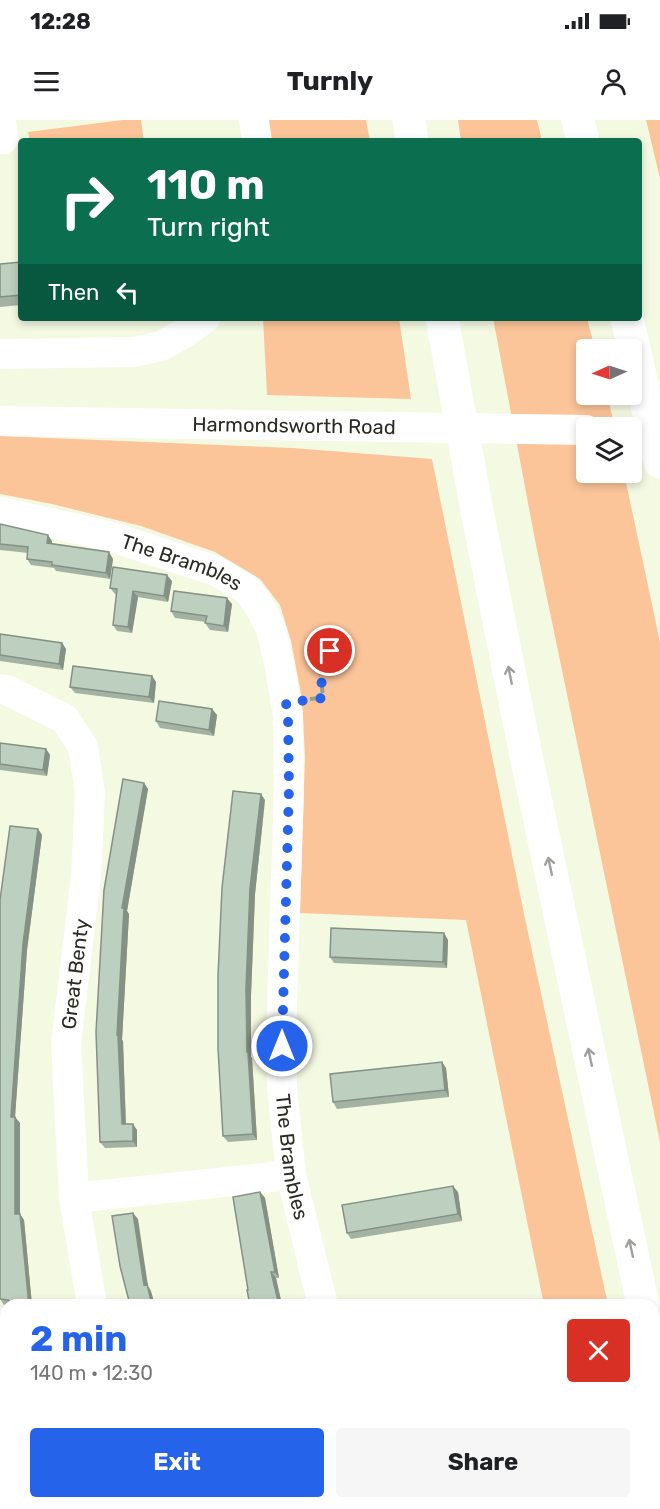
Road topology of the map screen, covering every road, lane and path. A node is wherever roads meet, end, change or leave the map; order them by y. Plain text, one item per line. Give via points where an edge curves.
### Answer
1 (254, 120) edge
2 (409, 120) edge
3 (578, 120) edge
4 (256, 138) edge
5 (412, 138) edge
6 (582, 138) edge
7 (201, 321) edge
8 (443, 321) edge
9 (628, 321) edge
10 (0, 354) edge
11 (0, 421) edge
12 (572, 430) edge
13 (642, 431) edge
14 (660, 431) edge
15 (660, 462) edge
16 (0, 512) edge
17 (330, 651) dead end
18 (0, 689) edge
19 (286, 703) junction
20 (291, 1174) junction
21 (74, 1198) junction
22 (91, 1299) edge
23 (322, 1299) edge
24 (642, 1299) edge

1 - 4 street
2 - 5 highway
3 - 6 highway
7 - 10 street via 161,346 134,352
24 -> 8 highway via 523,741
9 - 15 highway
11 - 12 street, Harmondsworth Road
13 - 14 street
16 - 19 street, The Brambles via 109,536 216,572 248,590 271,629
17 - 19 path via 320,666 323,698
18 - 21 street, Great Benty via 65,719 83,747 90,793 87,877 66,1043
19 - 20 street, The Brambles via 289,788 282,1088
20 - 21 street
20 - 23 street, The Brambles
21 - 22 street, Great Benty

